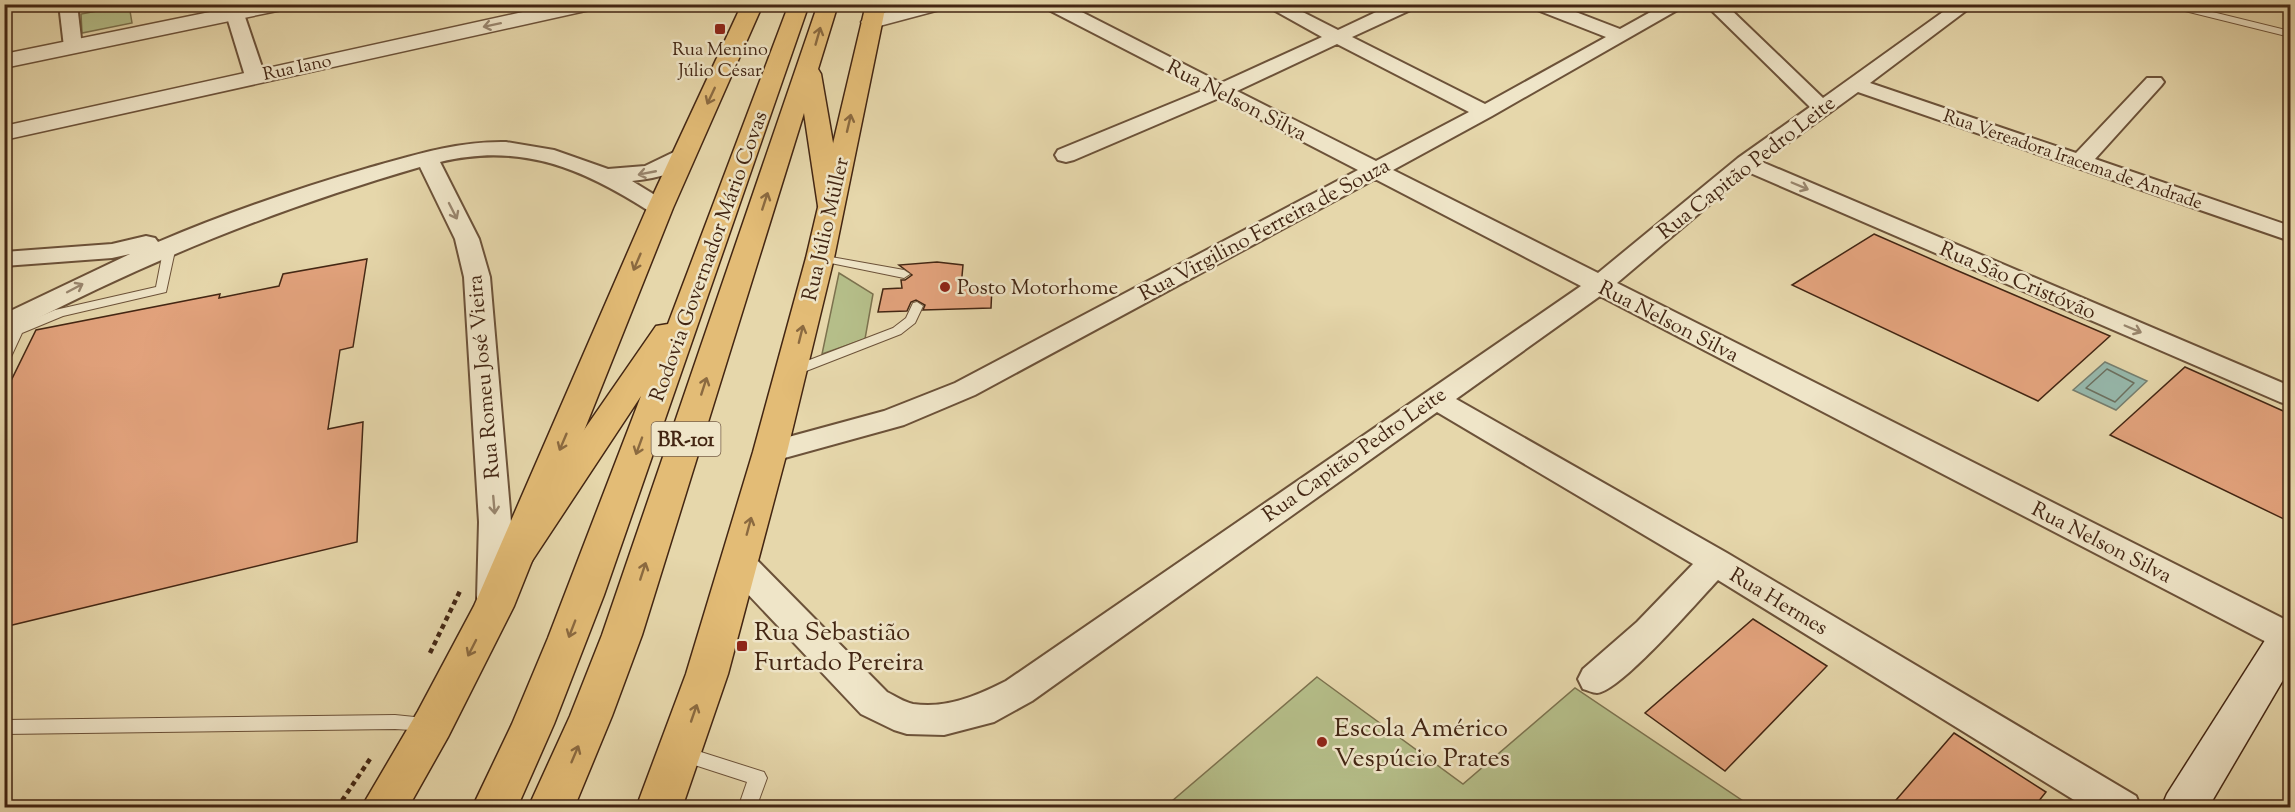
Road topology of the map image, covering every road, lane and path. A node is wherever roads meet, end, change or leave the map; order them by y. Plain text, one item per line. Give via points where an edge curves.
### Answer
1 (68, 4) edge
2 (282, 4) edge
3 (590, 4) edge
4 (753, 4) edge
5 (799, 4) edge
6 (828, 4) edge
7 (940, 4) edge
8 (1051, 4) edge
9 (1272, 4) edge
10 (1409, 4) edge
11 (1538, 4) edge
12 (1679, 4) edge
13 (1714, 4) edge
14 (1966, 4) edge
15 (2180, 7) dead end
16 (874, 13) edge
17 (235, 14) junction
18 (2290, 34) edge
19 (1621, 36) junction
20 (1335, 37) junction
21 (73, 47) junction
22 (4, 61) edge
23 (809, 67) junction
24 (255, 76) junction
25 (2154, 82) dead end
26 (1855, 84) junction
27 (1220, 91) junction
28 (1822, 108) junction
29 (1485, 112) junction
30 (4, 133) edge
31 (1066, 155) dead end
32 (682, 157) junction
33 (427, 158) junction
34 (2080, 162) junction
35 (1746, 163) junction
36 (1374, 170) junction
37 (608, 176) junction
38 (831, 206) junction
39 (660, 208) junction
40 (218, 226) junction
41 (2290, 234) edge
42 (170, 246) junction
43 (820, 258) junction
44 (4, 259) edge
45 (904, 274) dead end
46 (1599, 285) junction
47 (695, 292) junction
48 (917, 306) dead end
49 (4, 326) edge
50 (4, 359) edge
51 (791, 372) junction
52 (2290, 396) edge
53 (1434, 398) junction
54 (770, 452) junction
55 (515, 557) junction
56 (1714, 562) junction
57 (739, 563) junction
58 (479, 595) junction
59 (2289, 635) edge
60 (427, 659) dead end
61 (1596, 679) dead end
62 (414, 723) junction
63 (4, 727) edge
64 (680, 753) junction
65 (337, 807) edge
66 (383, 807) edge
67 (494, 807) edge
68 (551, 807) edge
69 (658, 807) edge
70 (747, 807) edge
71 (2122, 807) edge
72 (2183, 807) edge

1 - 21 street
2 - 17 street
3 -> 24 street, Rua Iano
4 -> 32 main road
5 - 47 main road, Rodovia Governador Mário Covas / BR-101
23 -> 6 main road, Rodovia Governador Mário Covas / BR-101
7 - 16 street
8 - 27 street, Rua Nelson Silva
9 - 20 street
10 - 20 street
11 - 19 street
12 - 19 street, Rua Virgilino Ferreira de Souza
13 - 28 street
14 - 26 street, Rua Capitão Pedro Leite
15 - 18 lane
38 -> 16 main road, Rua Júlio Müller
17 - 21 street
17 - 24 street
19 - 29 street, Rua Virgilino Ferreira de Souza
20 - 27 street
20 - 29 street
21 - 22 street
23 - 38 main road
68 -> 23 main road, Rodovia Governador Mário Covas / BR-101 via 622,635
24 - 30 street, Rua Iano
25 - 34 street
26 - 28 street, Rua Capitão Pedro Leite
26 - 34 street, Rua Vereadora Iracema de Andrade
27 - 31 street
27 - 36 street, Rua Nelson Silva
28 - 35 street, Rua Capitão Pedro Leite
29 - 36 street, Rua Virgilino Ferreira de Souza
32 -> 37 street via 655,172
32 - 39 main road
33 - 37 street via 480,148 519,149
33 - 40 street
33 -> 58 street, Rua Romeu José Vieira via 467,239 477,277 495,522
34 - 41 street, Rua Vereadora Iracema de Andrade
35 - 46 street, Rua Capitão Pedro Leite
35 -> 52 street, Rua São Cristóvão
36 - 46 street, Rua Nelson Silva
36 - 54 street, Rua Virgilino Ferreira de Souza via 966,389 894,418
37 - 39 street
38 - 43 main road, Rua Júlio Müller
39 -> 55 main road
40 - 42 street
40 - 44 street via 112,251
49 -> 42 street via 84,283
42 - 50 lane via 162,289 59,313 17,331
43 - 45 lane
51 -> 43 main road, Rua Júlio Müller
46 - 53 street, Rua Capitão Pedro Leite
46 - 59 street, Rua Nelson Silva
47 - 55 main road
47 -> 67 main road, Rodovia Governador Mário Covas / BR-101 via 566,645
48 - 51 lane via 911,320 897,331
51 - 54 main road, Rua Júlio Müller
53 - 56 street, Rua Hermes
53 - 57 street, Rua Capitão Pedro Leite via 1019,691 981,711 944,720 906,719 874,703
57 -> 54 main road
55 - 58 main road
56 - 61 street via 1649,632
56 - 71 street, Rua Hermes
64 -> 57 main road
58 - 60 path
58 -> 62 main road
59 - 72 street
62 - 63 lane
62 - 65 path
62 - 66 main road
64 - 69 main road
64 - 70 lane via 759,778

